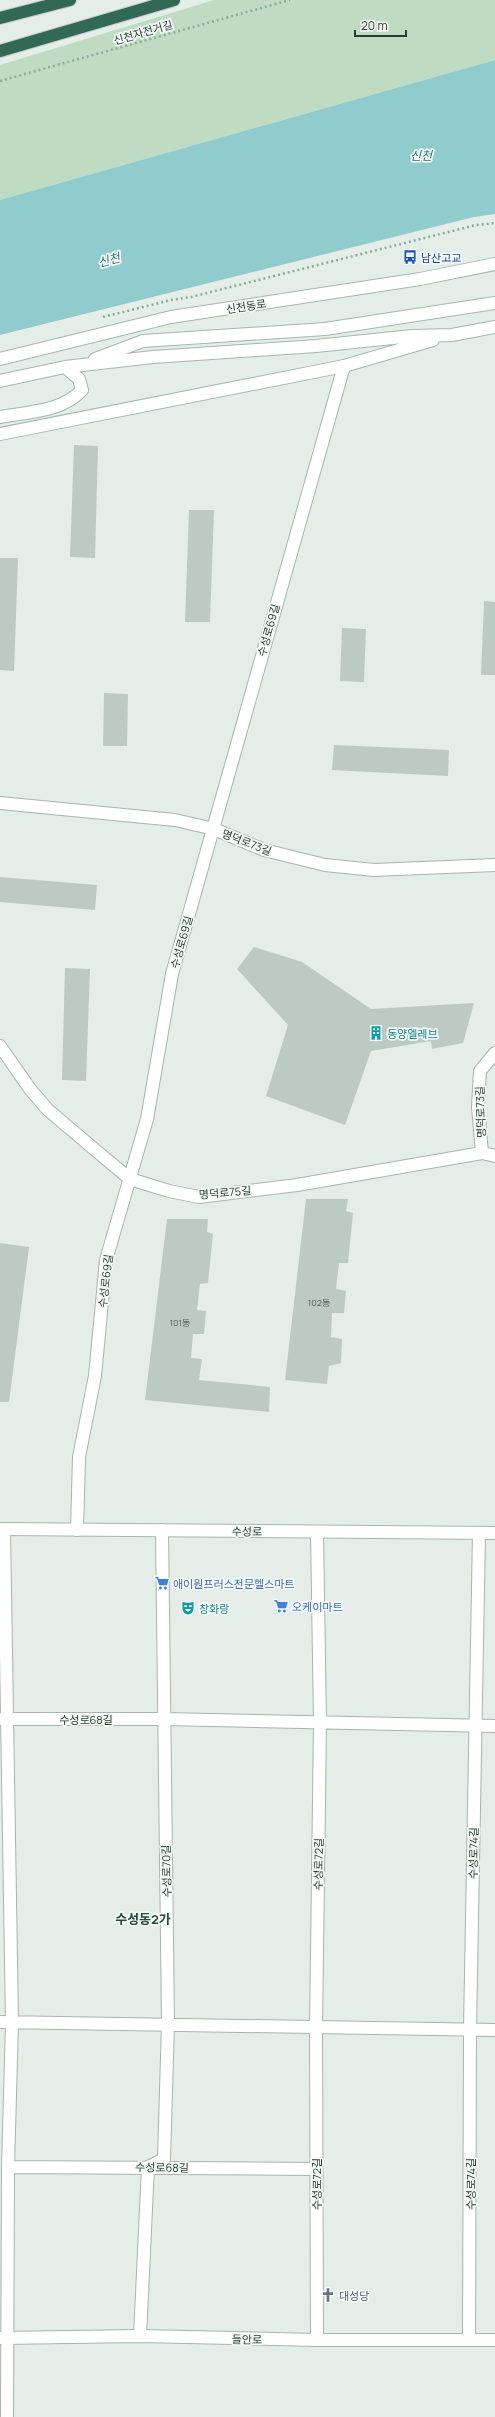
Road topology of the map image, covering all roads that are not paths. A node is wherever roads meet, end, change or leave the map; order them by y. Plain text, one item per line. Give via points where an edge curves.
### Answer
1 (70, 0) edge
2 (174, 0) edge
3 (0, 18) edge
4 (0, 51) edge
5 (495, 264) edge
6 (471, 269) junction
7 (495, 272) edge
8 (495, 303) edge
9 (495, 327) edge
10 (452, 334) junction
11 (0, 359) edge
12 (71, 366) junction
13 (344, 366) junction
14 (0, 381) edge
15 (0, 417) edge
16 (0, 434) edge
17 (0, 803) edge
18 (214, 829) junction
19 (495, 865) edge
20 (0, 1046) edge
21 (495, 1053) edge
22 (482, 1153) junction
23 (495, 1156) edge
24 (130, 1179) junction
25 (2, 1529) edge
26 (77, 1530) junction
27 (162, 1530) junction
28 (317, 1532) junction
29 (479, 1533) junction
30 (495, 1533) edge
31 (3, 1719) edge
32 (165, 1719) junction
33 (320, 1723) junction
34 (475, 1725) junction
35 (495, 1726) edge
36 (6, 2022) edge
37 (168, 2023) junction
38 (316, 2029) junction
39 (470, 2029) junction
40 (495, 2030) edge
41 (8, 2167) junction
42 (148, 2167) junction
43 (316, 2169) junction
44 (140, 2336) junction
45 (3, 2338) edge
46 (469, 2339) junction
47 (317, 2340) junction
48 (495, 2340) edge
49 (7, 2417) edge

1 - 3 highway
2 - 4 highway
5 - 6 street, 신천동로
6 - 7 street
6 - 11 street, 신천동로 via 171,317
8 - 12 street via 325,329 143,341
9 - 10 street
10 - 12 street via 152,357
10 - 13 street
12 - 14 street
12 - 15 street via 82,390 72,401
13 - 16 street
13 - 18 street, 수성로69길
17 - 18 street, 명덕로73길 via 175,820
18 - 19 street, 명덕로73길 via 264,850 325,865 374,870
18 - 24 street, 수성로69길 via 172,974 147,1120
20 - 24 street, 명덕로75길 via 47,1109
21 - 22 street, 명덕로73길 via 480,1071 478,1107
22 - 23 street
22 - 24 street, 명덕로75길 via 298,1185 199,1196 169,1191
24 - 26 street, 수성로69길 via 106,1260 95,1376 79,1457
25 - 26 street, 수성로
25 - 31 street
26 - 27 street, 수성로
27 - 28 street, 수성로
27 - 32 street, 수성로70길
28 - 29 street, 수성로
28 - 33 street, 수성로72길
29 - 30 street, 수성로
29 - 34 street, 수성로74길
31 - 32 street, 수성로68길
31 - 36 street
32 - 33 street
32 - 37 street, 수성로70길
33 - 34 street
33 - 38 street, 수성로72길
34 - 35 street
34 - 39 street, 수성로74길
36 - 37 street
36 - 41 street
37 - 38 street
37 - 42 street, 수성로70길 via 164,2159
38 - 39 street
38 - 43 street, 수성로72길
39 - 40 street
39 - 46 street, 수성로74길
41 - 42 street, 수성로68길
41 - 45 street
42 - 43 street, 수성로68길
42 - 44 street
43 - 47 street, 수성로72길
44 - 45 street, 들안로
44 - 47 street, 들안로
45 - 49 street
46 - 47 street, 들안로
46 - 48 street, 들안로

